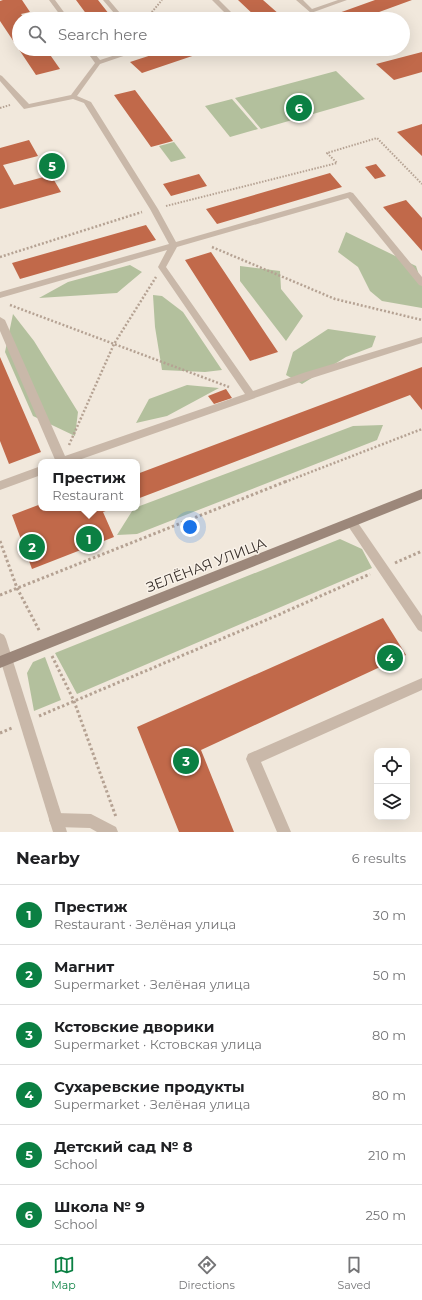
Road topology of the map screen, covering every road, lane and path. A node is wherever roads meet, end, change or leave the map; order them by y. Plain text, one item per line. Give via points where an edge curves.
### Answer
1 (52, 0) edge
2 (106, 0) edge
3 (162, 0) edge
4 (215, 0) edge
5 (299, 0) edge
6 (344, 0) edge
7 (311, 11) junction
8 (61, 12) edge
9 (116, 12) edge
10 (152, 12) edge
11 (228, 12) edge
12 (307, 12) edge
13 (93, 56) edge
14 (120, 56) edge
15 (98, 63) junction
16 (0, 77) edge
17 (73, 97) junction
18 (422, 184) edge
19 (154, 209) junction
20 (195, 239) junction
21 (174, 245) junction
22 (0, 257) edge
23 (162, 266) junction
24 (422, 283) edge
25 (0, 295) edge
26 (7, 304) dead end
27 (0, 320) edge
28 (422, 320) edge
29 (422, 340) edge
30 (114, 344) junction
31 (252, 395) junction
32 (422, 429) edge
33 (60, 459) edge
34 (62, 459) edge
35 (70, 459) edge
36 (38, 471) edge
37 (0, 486) edge
38 (422, 494) edge
39 (352, 524) junction
40 (0, 541) edge
41 (422, 551) edge
42 (383, 568) junction
43 (17, 588) junction
44 (0, 594) edge
45 (422, 626) edge
46 (0, 639) edge
47 (46, 644) junction
48 (4, 661) edge
49 (422, 684) edge
50 (74, 701) junction
51 (26, 722) junction
52 (0, 733) edge
53 (58, 826) edge
54 (115, 828) edge
55 (284, 832) edge

1 - 8 street
2 - 9 street
3 - 10 path
4 - 11 street
5 - 7 street
6 - 7 street
7 - 12 path
13 - 15 street
14 - 15 street
15 - 17 street
16 - 17 street via 27,107
17 - 19 street via 87,102
18 - 19 path via 377,138 327,153 337,163
19 - 21 street
19 - 22 path
20 - 21 street
20 - 24 street via 350,195
20 - 28 path via 335,300
21 - 23 street
21 - 25 street
23 - 30 path
23 - 31 street
26 - 30 path
27 - 33 street
29 - 31 street
30 - 31 path
30 - 34 path
31 - 35 street
32 - 43 path
36 - 37 street
38 - 39 main road, ЗЕЛЁНАЯ УЛИЦА
39 - 42 street
39 - 47 main road, ЗЕЛЁНАЯ УЛИЦА
40 - 43 path
41 - 42 path
42 - 45 street
42 - 50 path
43 - 44 path
43 - 47 path
46 - 48 street
47 - 48 main road, ЗЕЛЁНАЯ УЛИЦА
47 - 50 path
48 - 51 street
49 - 55 street via 253,760
50 - 51 path
50 - 54 path
51 - 52 path
51 - 53 street
53 - 54 street via 91,821

